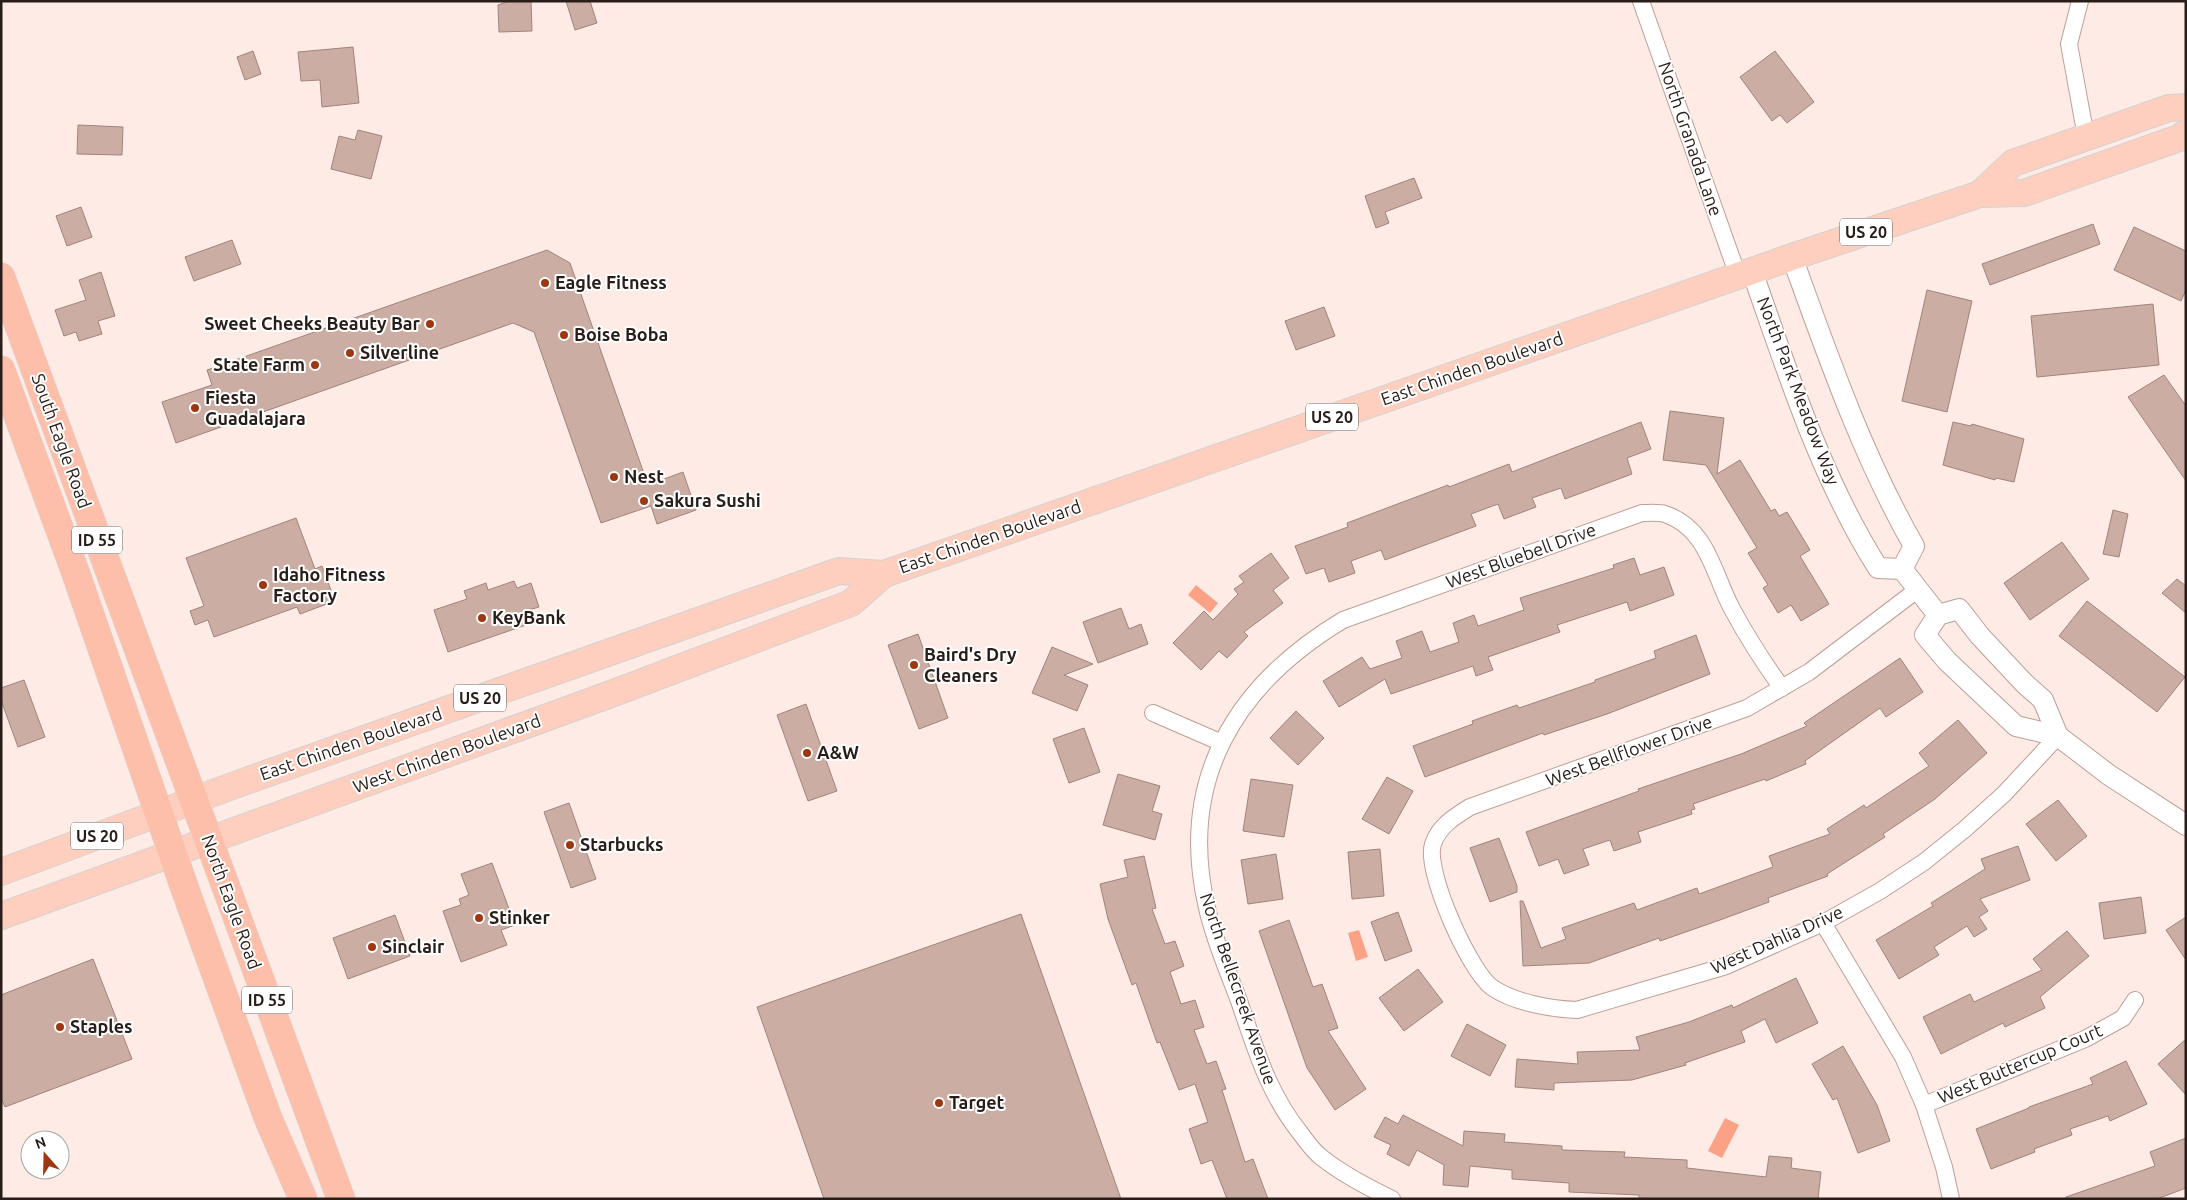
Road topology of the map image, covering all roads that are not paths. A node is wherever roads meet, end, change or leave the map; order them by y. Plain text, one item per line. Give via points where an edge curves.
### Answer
1 (1642, 1) edge
2 (2080, 1) edge
3 (2186, 107) edge
4 (2186, 133) edge
5 (2086, 136) junction
6 (1980, 194) junction
7 (1792, 257) junction
8 (1745, 274) junction
9 (1, 278) edge
10 (1, 370) edge
11 (1902, 570) junction
12 (884, 574) junction
13 (1917, 590) junction
14 (766, 596) junction
15 (1938, 615) junction
16 (634, 686) junction
17 (1782, 688) junction
18 (1153, 714) dead end
19 (2058, 736) junction
20 (1222, 744) junction
21 (194, 801) junction
22 (159, 814) junction
23 (2186, 825) edge
24 (208, 840) junction
25 (172, 853) junction
26 (1, 872) edge
27 (1, 916) edge
28 (1823, 923) junction
29 (1463, 948) joint
30 (2135, 1000) dead end
31 (1924, 1105) junction
32 (303, 1199) edge
33 (341, 1199) edge
34 (1392, 1199) edge
35 (1951, 1199) edge

1 - 8 street, North Granada Lane
2 - 5 street via 2069,44
3 - 5 main road, East Chinden Boulevard / US 20 via 2169,108
4 - 6 main road, East Chinden Boulevard / US 20 via 2024,193
5 - 6 main road, East Chinden Boulevard / US 20 via 2013,163
6 - 7 main road, East Chinden Boulevard / US 20
7 - 8 main road, East Chinden Boulevard / US 20
7 - 11 street via 1853,422 1878,480 1914,546
8 - 11 street, North Park Meadow Way via 1840,500 1878,568
8 - 12 main road, East Chinden Boulevard / US 20
9 - 21 highway, South Eagle Road / ID 55
10 - 22 highway, South Eagle Road / ID 55
11 - 13 street
12 - 14 main road, East Chinden Boulevard / US 20 via 839,571
12 - 16 main road, West Chinden Boulevard / US 20 via 851,603
13 - 15 street
13 - 17 street, West Bellflower Drive via 1809,672
14 - 16 main road via 752,622 668,653
14 - 21 main road, East Chinden Boulevard / US 20
15 - 19 street via 1958,608 1980,636 2043,700
15 - 19 street via 1925,635 1947,661 2016,726
16 - 24 main road, West Chinden Boulevard / US 20
17 - 20 street, West Bluebell Drive via 1758,655 1699,538 1683,523 1663,514 1642,513 1343,620 1275,670 1246,704
17 - 29 street, West Bellflower Drive via 1753,705 1470,808 1448,820 1432,845 1433,870
18 - 20 street
19 - 23 street via 2109,775
19 - 28 street, West Dahlia Drive via 1965,830 1880,891
20 - 34 street, North Bellecreek Avenue via 1206,788 1199,837 1200,861 1207,909 1264,1074 1277,1102 1319,1156 1362,1185
21 - 22 main road, East Chinden Boulevard / US 20
21 - 24 highway, North Eagle Road / ID 55
22 - 25 highway, ID 55
22 - 26 main road, East Chinden Boulevard / US 20
24 - 25 main road, West Chinden Boulevard / US 20
24 - 33 highway, North Eagle Road / ID 55
25 - 27 main road, West Chinden Boulevard / US 20
25 - 32 highway, ID 55 via 268,1118
28 - 29 street, West Dahlia Drive via 1726,966 1578,1010 1534,1005 1494,990 1473,966
28 - 31 street via 1903,1057
30 - 31 street, West Buttercup Court via 2122,1018 2085,1039
31 - 35 street

